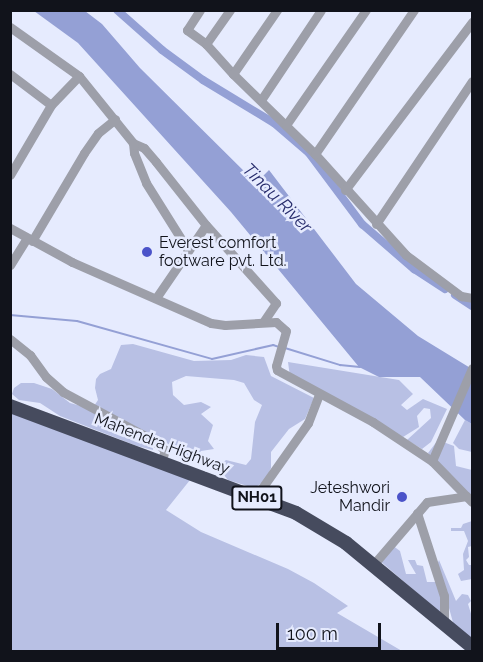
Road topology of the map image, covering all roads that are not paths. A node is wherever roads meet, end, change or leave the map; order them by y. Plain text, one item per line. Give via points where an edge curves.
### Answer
1 (200, 10) edge
2 (230, 10) edge
3 (277, 10) edge
4 (321, 10) edge
5 (366, 10) edge
6 (414, 10) edge
7 (472, 22) edge
8 (10, 27) edge
9 (206, 44) junction
10 (10, 74) edge
11 (233, 74) junction
12 (79, 76) junction
13 (472, 81) edge
14 (261, 100) junction
15 (51, 105) junction
16 (115, 119) junction
17 (286, 125) junction
18 (133, 143) junction
19 (315, 154) junction
20 (10, 175) edge
21 (345, 190) junction
22 (376, 224) junction
23 (206, 225) junction
24 (10, 228) edge
25 (29, 239) junction
26 (188, 250) junction
27 (10, 265) edge
28 (156, 298) junction
29 (472, 298) edge
30 (263, 322) junction
31 (10, 339) edge
32 (472, 368) edge
33 (319, 394) junction
34 (10, 406) edge
35 (432, 461) junction
36 (161, 462) junction
37 (255, 498) junction
38 (470, 499) edge
39 (417, 513) junction
40 (373, 565) junction
41 (444, 624) junction
42 (472, 647) edge

1 - 9 street via 187,30
2 - 9 street
3 - 11 street
4 - 14 street
5 - 17 street
6 - 19 street
7 - 21 street
8 - 12 street
9 - 11 street
10 - 15 street
11 - 14 street
12 - 15 street
12 - 16 street
13 - 22 street
14 - 17 street
15 - 20 street
16 - 18 street
16 - 25 street via 98,133
17 - 19 street
18 - 23 street via 144,148
18 - 26 street via 146,183
19 - 21 street
21 - 22 street
22 - 29 street via 429,273 462,296
23 - 26 street
23 - 30 street via 276,303
24 - 25 street
25 - 27 street
25 - 28 street
26 - 28 street
28 - 30 street via 211,323
30 - 33 street via 276,322 286,331 276,366 284,376
31 - 36 street via 63,392 165,450
32 - 35 street
33 - 35 street
33 - 37 street via 308,423
34 - 36 highway, Mahendra Highway / NH01
35 - 38 street
36 - 37 highway, Mahendra Highway / NH01
37 - 40 highway, Mahendra Highway / NH01 via 296,513 346,543
38 - 39 street via 427,502
39 - 40 street
39 - 41 street via 444,596
40 - 41 highway, Mahendra Highway / NH01
41 - 42 highway, Mahendra Highway / NH01

